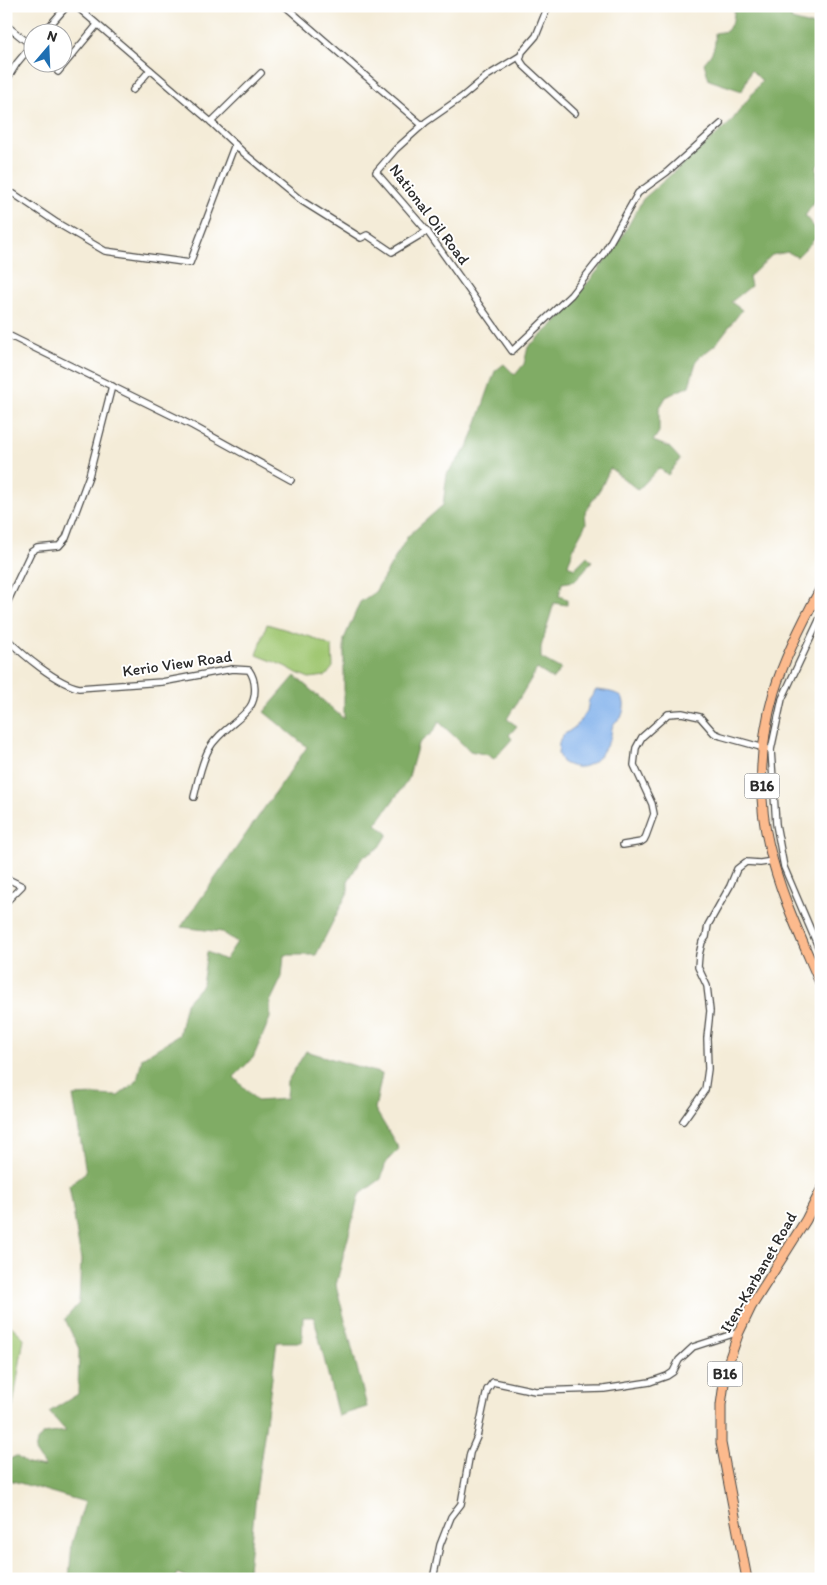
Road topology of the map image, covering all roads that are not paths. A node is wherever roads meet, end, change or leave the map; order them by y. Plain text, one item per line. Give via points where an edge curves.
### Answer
1 (67, 6) edge
2 (76, 6) edge
3 (285, 6) edge
4 (548, 6) edge
5 (53, 22) edge
6 (97, 24) junction
7 (6, 25) edge
8 (22, 38) edge
9 (72, 55) edge
10 (520, 56) junction
11 (22, 57) edge
12 (150, 70) junction
13 (262, 73) dead end
14 (6, 81) edge
15 (133, 90) dead end
16 (575, 113) dead end
17 (211, 122) junction
18 (721, 124) dead end
19 (422, 125) junction
20 (235, 144) junction
21 (6, 185) edge
22 (7, 194) edge
23 (427, 231) junction
24 (6, 334) edge
25 (112, 386) junction
26 (291, 480) dead end
27 (821, 588) edge
28 (6, 605) edge
29 (821, 616) edge
30 (6, 638) edge
31 (767, 749) junction
32 (194, 797) dead end
33 (623, 845) dead end
34 (773, 861) junction
35 (6, 878) edge
36 (6, 902) edge
37 (819, 949) dead end
38 (821, 985) edge
39 (683, 1121) dead end
40 (821, 1190) edge
41 (738, 1332) junction
42 (433, 1579) edge
43 (747, 1579) edge

1 - 5 street
2 - 6 street
3 - 19 street
4 - 10 street via 536,36
6 - 9 street
6 - 12 street
7 - 8 street
10 - 16 street via 524,66
10 - 19 street, National Oil Road via 487,76
11 - 14 street
12 - 15 street
12 - 17 street
13 - 17 street
17 - 20 street
18 - 23 street, National Oil Road via 638,193 604,253 570,295 512,351
19 - 23 street, National Oil Road via 376,172
20 - 22 street via 190,263 105,251 14,194
20 - 23 street via 302,201 361,238 367,235 392,252
21 - 22 street
24 - 25 street
25 - 26 street
25 - 28 street via 89,476 66,538 59,546 37,548 31,552
27 - 31 main road, B16 via 805,617 774,692
29 - 31 street via 782,699
30 - 32 street, Kerio View Road via 45,670 79,688 162,682 232,669 249,670 256,687 250,706 209,749
31 - 33 street via 714,733 705,721 695,715 668,714 642,737 636,748 636,771 654,811 641,842
31 - 34 main road, B16 via 762,800
31 - 37 street via 784,867
34 - 38 main road, B16
34 - 39 street via 746,862 737,869 702,942 698,967 707,986 710,1011 708,1069 704,1090
35 - 36 street via 22,886
40 - 41 main road, Iten-Karbanet Road / B16
41 - 42 street via 693,1347 679,1360 673,1372 650,1382 604,1389 535,1391 493,1382 470,1453 461,1504 451,1517 440,1546
41 - 43 main road, Iten-Karbanet Road / B16 via 726,1369 721,1405 721,1443

